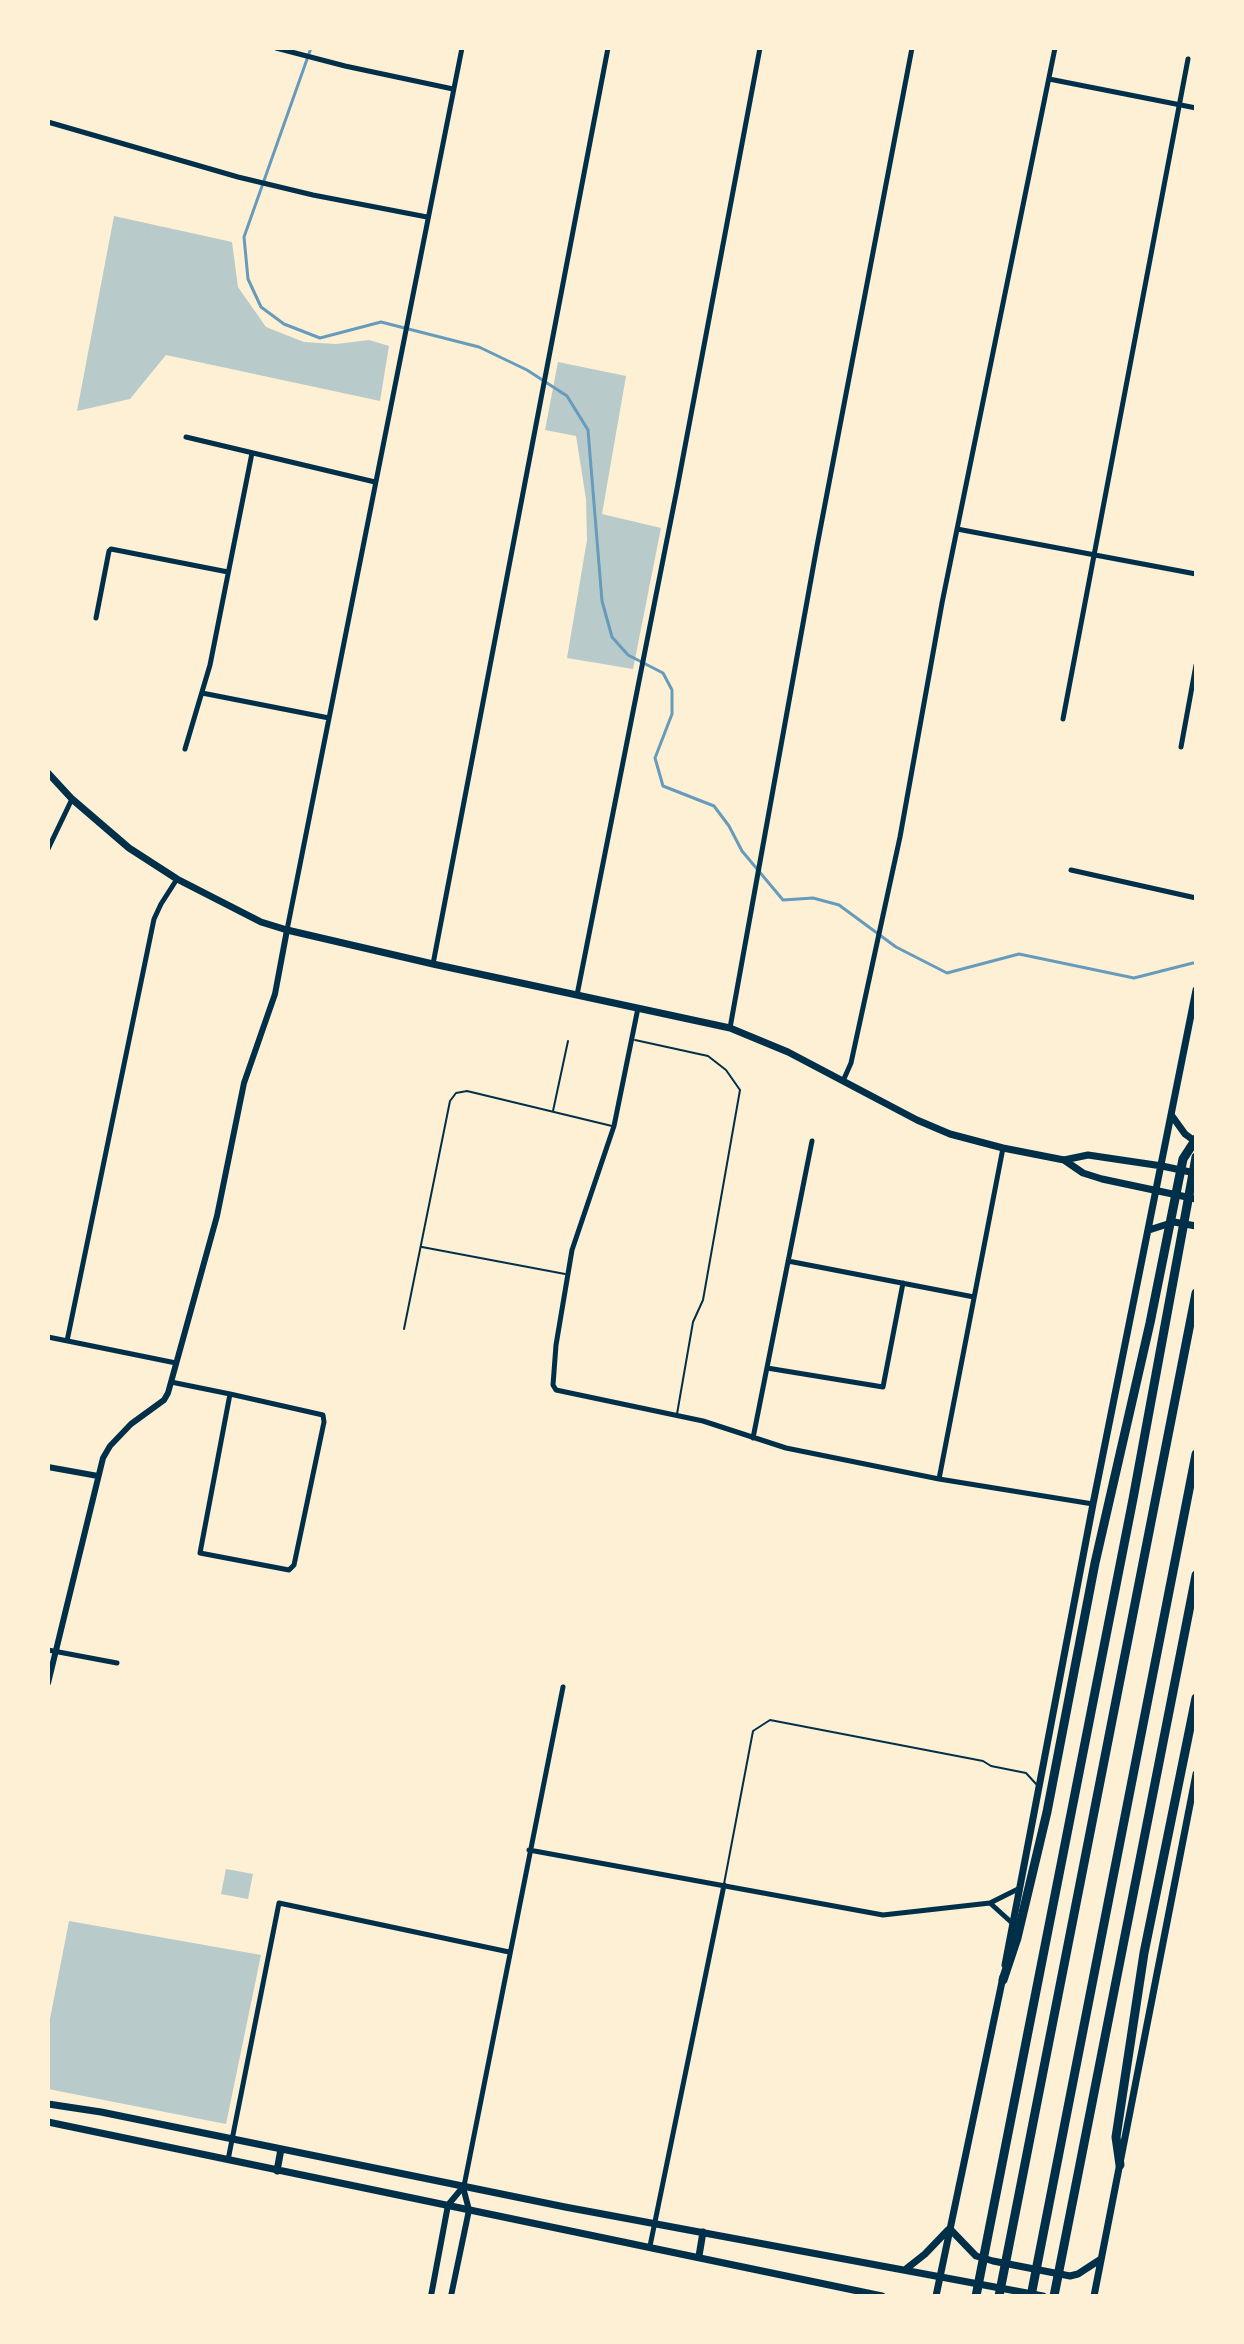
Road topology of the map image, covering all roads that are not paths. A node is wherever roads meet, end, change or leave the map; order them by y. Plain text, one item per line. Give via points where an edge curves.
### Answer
1 (276, 48) edge
2 (462, 48) edge
3 (608, 48) edge
4 (760, 48) edge
5 (912, 48) edge
6 (1055, 48) edge
7 (1188, 59) dead end
8 (1049, 79) junction
9 (453, 89) junction
10 (1180, 105) junction
11 (1196, 108) edge
12 (48, 122) edge
13 (427, 217) junction
14 (186, 437) dead end
15 (252, 453) junction
16 (375, 482) junction
17 (957, 529) junction
18 (1095, 555) junction
19 (228, 572) junction
20 (1196, 574) edge
21 (96, 618) dead end
22 (1196, 665) edge
23 (202, 693) junction
24 (329, 718) junction
25 (1063, 719) dead end
26 (1181, 747) dead end
27 (185, 749) dead end
28 (48, 773) edge
29 (72, 799) junction
30 (48, 849) edge
31 (1071, 870) dead end
32 (177, 879) junction
33 (1196, 898) edge
34 (287, 930) junction
35 (433, 964) junction
36 (1196, 990) edge
37 (577, 995) junction
38 (638, 1007) junction
39 (730, 1028) junction
40 (632, 1039) junction
41 (568, 1041) dead end
42 (842, 1083) junction
43 (553, 1112) junction
44 (1172, 1116) junction
45 (614, 1126) junction
46 (1196, 1140) edge
47 (812, 1141) dead end
48 (1003, 1148) junction
49 (1196, 1157) edge
50 (1064, 1160) junction
51 (1162, 1166) junction
52 (1196, 1173) edge
53 (1157, 1191) junction
54 (1196, 1199) edge
55 (1196, 1226) edge
56 (1149, 1230) junction
57 (421, 1247) junction
58 (788, 1261) junction
59 (567, 1274) junction
60 (903, 1283) junction
61 (1196, 1293) edge
62 (974, 1297) junction
63 (404, 1329) dead end
64 (48, 1337) edge
65 (67, 1341) junction
66 (176, 1363) junction
67 (767, 1368) junction
68 (171, 1382) junction
69 (230, 1394) junction
70 (677, 1415) junction
71 (753, 1438) junction
72 (1196, 1454) edge
73 (48, 1467) edge
74 (98, 1476) junction
75 (939, 1479) junction
76 (1093, 1504) junction
77 (1196, 1575) edge
78 (51, 1651) edge
79 (117, 1663) dead end
80 (48, 1683) edge
81 (563, 1687) dead end
82 (1196, 1698) edge
83 (1196, 1774) edge
84 (1038, 1787) junction
85 (1193, 1802) edge
86 (529, 1850) junction
87 (724, 1885) junction
88 (1018, 1889) junction
89 (990, 1903) junction
90 (1011, 1922) junction
91 (509, 1952) junction
92 (1003, 1980) junction
93 (48, 2104) edge
94 (48, 2122) edge
95 (231, 2139) junction
96 (281, 2149) junction
97 (228, 2160) junction
98 (1120, 2165) junction
99 (277, 2171) junction
100 (463, 2187) junction
101 (448, 2205) junction
102 (469, 2210) junction
103 (654, 2222) junction
104 (950, 2229) junction
105 (703, 2232) junction
106 (650, 2246) junction
107 (699, 2256) junction
108 (1101, 2259) junction
109 (906, 2269) junction
110 (940, 2275) junction
111 (431, 2296) edge
112 (451, 2296) edge
113 (882, 2296) edge
114 (936, 2296) edge
115 (976, 2296) edge
116 (999, 2296) edge
117 (1031, 2296) edge
118 (1043, 2296) edge
119 (1054, 2296) edge
120 (1094, 2296) edge

1 - 9 street
2 - 9 street
3 - 35 street
4 - 37 street
5 - 39 street
6 - 8 street
7 - 10 street
8 - 10 street
8 - 17 street
9 - 13 street
10 - 11 street
10 - 18 street
12 - 13 street via 259,182
13 - 16 street
14 - 15 street
15 - 16 street
15 - 19 street
16 - 24 street
17 - 18 street
17 - 42 street via 880,928
18 - 20 street
18 - 25 street
19 - 21 street via 111,549
19 - 23 street
22 - 26 street
23 - 24 street
23 - 27 street
24 - 34 street
28 - 29 main road
29 - 30 street
29 - 32 main road via 129,848
31 - 33 street
32 - 34 main road
32 - 65 street via 154,919
34 - 35 main road
34 - 66 street via 275,994 244,1083 217,1216
35 - 37 main road
36 - 44 main road
37 - 38 main road
38 - 39 main road
38 - 40 street
39 - 42 main road via 788,1052
40 - 45 street
40 - 70 lane via 708,1056 740,1090
41 - 43 lane
42 - 48 main road via 950,1134
43 - 45 lane
43 - 57 lane via 467,1091 456,1093 450,1101
44 - 46 main road
44 - 51 main road
45 - 59 street
46 - 92 highway via 1183,1159 1104,1517 1047,1812
47 - 58 street
48 - 50 main road
48 - 62 street
49 - 115 highway
50 - 51 main road via 1088,1155
50 - 53 main road via 1083,1173
51 - 52 main road
51 - 53 main road
53 - 54 main road
53 - 56 main road
55 - 56 main road via 1174,1222
56 - 76 main road
57 - 59 lane
57 - 63 lane
58 - 60 street
58 - 67 street
59 - 70 street via 556,1345 556,1390
60 - 62 street
60 - 67 street via 883,1387
61 - 116 highway
62 - 75 street
64 - 65 street
65 - 66 street
66 - 68 street
67 - 71 street
68 - 69 street
68 - 74 street via 164,1400 110,1446
69 - 69 street via 323,1415 289,1570 200,1553
70 - 71 street
71 - 75 street
72 - 117 highway
73 - 74 street
74 - 78 street via 81,1557
75 - 76 street
76 - 84 main road
77 - 119 highway
78 - 79 street
78 - 80 street
81 - 86 street
82 - 98 highway via 1144,1953 1116,2137
83 - 85 main road
84 - 87 lane via 1026,1773 983,1761 770,1720 753,1731
84 - 88 main road
85 - 98 main road
86 - 87 street
86 - 91 street
87 - 89 street via 883,1915
87 - 103 street
88 - 89 street
88 - 90 main road
89 - 90 street
90 - 92 main road
91 - 95 street via 279,1903
91 - 100 street
92 - 104 main road
93 - 95 main road
94 - 97 main road
95 - 96 main road
95 - 97 street
96 - 99 main road
96 - 100 main road
97 - 99 main road
98 - 108 main road
99 - 101 main road
100 - 101 street
100 - 102 street
100 - 103 main road
101 - 102 main road
101 - 111 street
102 - 106 main road
102 - 112 street
103 - 105 main road
103 - 106 street
104 - 108 main road via 976,2256 1070,2276
104 - 109 main road
104 - 110 main road
105 - 107 main road
105 - 109 main road
106 - 107 main road
107 - 113 main road
108 - 120 main road
109 - 110 main road
110 - 114 main road
110 - 118 main road

